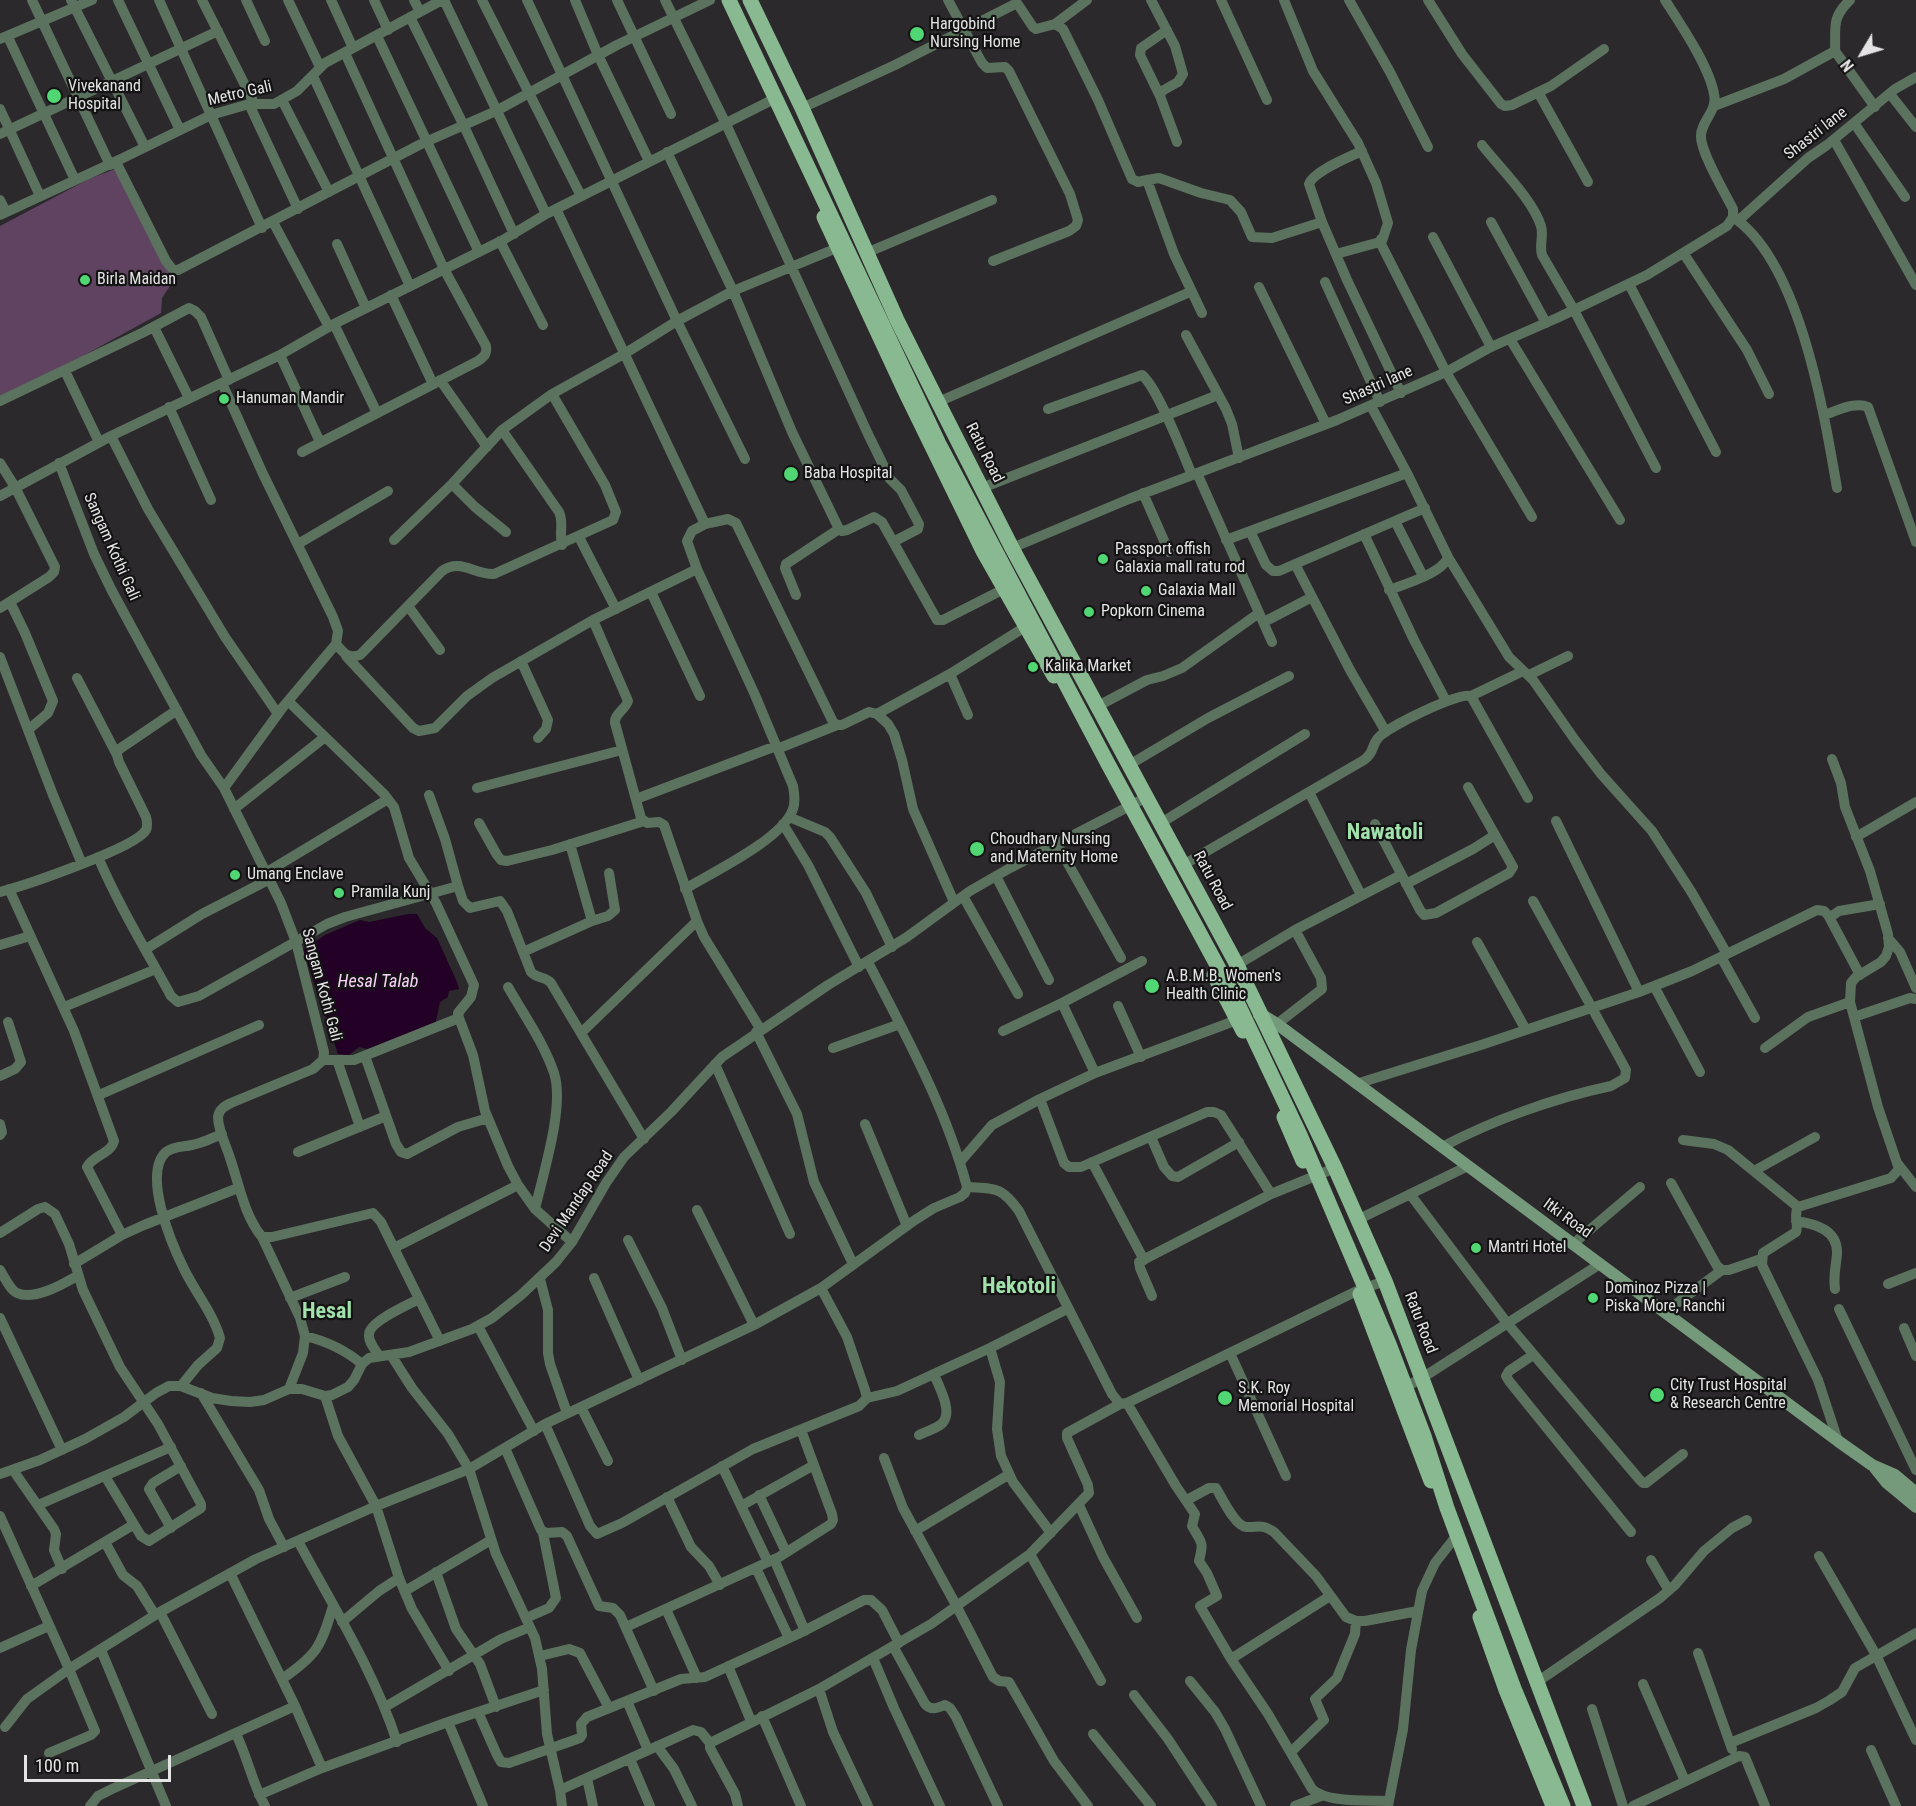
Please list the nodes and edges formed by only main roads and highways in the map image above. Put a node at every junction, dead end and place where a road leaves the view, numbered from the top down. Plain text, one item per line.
1 (723, 0) edge
2 (729, 0) edge
3 (740, 0) edge
4 (750, 0) edge
5 (1553, 1806) edge
6 (1563, 1806) edge
7 (1573, 1806) edge
8 (1584, 1806) edge

1 - 5 main road
2 - 6 main road, bridge
3 - 7 main road
4 - 8 main road, Ratu Road

